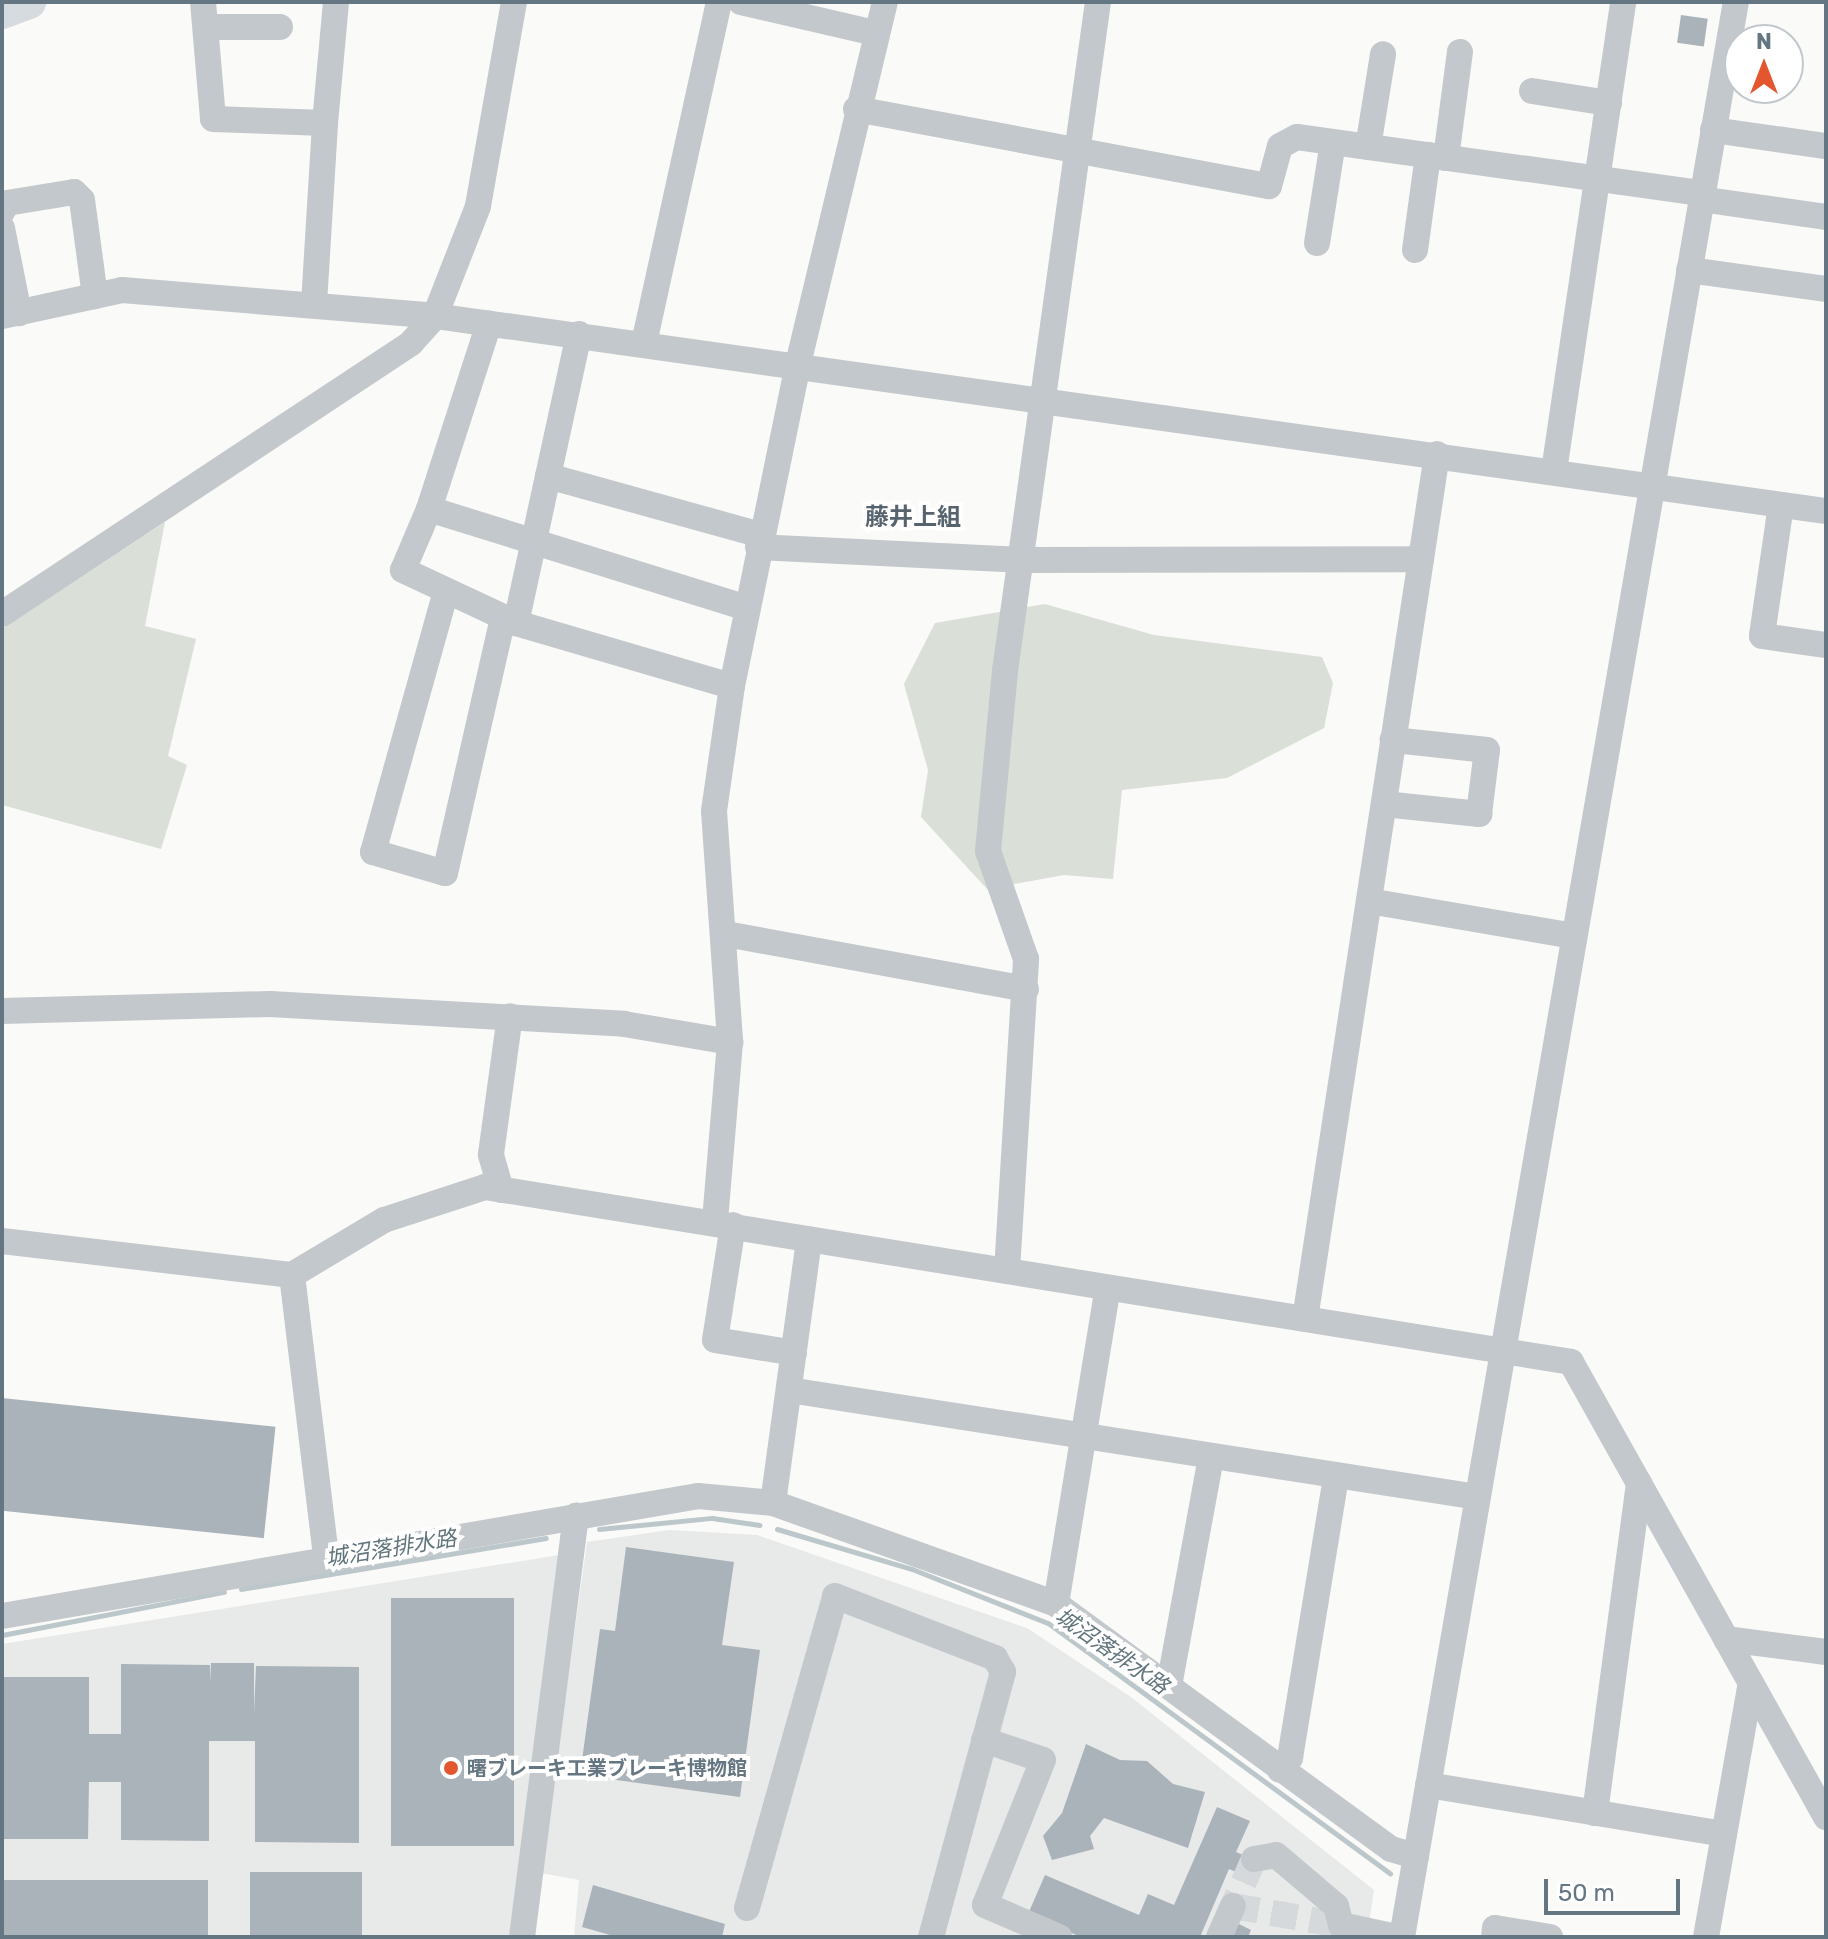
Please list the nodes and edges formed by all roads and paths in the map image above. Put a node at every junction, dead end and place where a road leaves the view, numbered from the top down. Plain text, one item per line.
1 (29, 2) edge
2 (336, 2) edge
3 (514, 2) edge
4 (719, 2) edge
5 (741, 2) edge
6 (885, 2) edge
7 (1098, 2) edge
8 (1623, 2) edge
9 (1736, 2) edge
10 (2, 12) edge
11 (204, 15) edge
12 (280, 27) dead end
13 (875, 33) junction
14 (1460, 52) dead end
15 (1383, 54) dead end
16 (1532, 91) dead end
17 (1609, 103) junction
18 (856, 109) junction
19 (325, 123) junction
20 (1713, 130) junction
21 (1333, 142) junction
22 (1826, 146) edge
23 (1368, 147) junction
24 (1080, 152) junction
25 (1437, 157) junction
26 (1599, 180) junction
27 (1701, 196) junction
28 (2, 212) edge
29 (1826, 217) edge
30 (2, 228) edge
31 (1317, 243) dead end
32 (1415, 250) dead end
33 (1689, 270) junction
34 (1826, 289) edge
35 (95, 296) junction
36 (314, 304) junction
37 (10, 315) edge
38 (435, 316) junction
39 (489, 323) junction
40 (579, 334) junction
41 (644, 343) junction
42 (798, 364) junction
43 (1046, 402) junction
44 (1437, 454) junction
45 (1554, 471) junction
46 (548, 476) junction
47 (1651, 486) junction
48 (1781, 505) junction
49 (429, 509) junction
50 (1826, 511) edge
51 (760, 541) junction
52 (533, 544) junction
53 (1421, 559) junction
54 (1022, 560) junction
55 (446, 591) junction
56 (747, 608) junction
57 (2, 614) edge
58 (510, 620) junction
59 (1826, 645) edge
60 (732, 686) junction
61 (1393, 740) junction
62 (1384, 804) junction
63 (1369, 901) junction
64 (726, 934) junction
65 (1573, 936) junction
66 (1026, 989) junction
67 (2, 1011) edge
68 (510, 1016) junction
69 (730, 1042) junction
70 (501, 1190) junction
71 (724, 1224) junction
72 (809, 1239) junction
73 (2, 1241) edge
74 (1007, 1271) junction
75 (292, 1275) junction
76 (1108, 1288) junction
77 (1305, 1319) junction
78 (1502, 1349) junction
79 (794, 1353) junction
80 (789, 1390) junction
81 (1086, 1435) junction
82 (1211, 1457) junction
83 (1336, 1476) junction
84 (1639, 1483) junction
85 (1478, 1497) junction
86 (773, 1503) junction
87 (576, 1515) junction
88 (326, 1557) junction
89 (1056, 1604) junction
90 (2, 1616) edge
91 (1726, 1639) junction
92 (1826, 1652) edge
93 (1751, 1683) junction
94 (1169, 1686) junction
95 (984, 1740) junction
96 (1280, 1770) junction
97 (1428, 1785) junction
98 (1595, 1813) junction
99 (1826, 1817) edge
100 (1724, 1834) junction
101 (1416, 1856) junction
102 (1254, 1859) dead end
103 (1233, 1906) dead end
104 (747, 1908) dead end
105 (522, 1937) edge
106 (931, 1937) edge
107 (1059, 1937) edge
108 (1219, 1937) edge
109 (1400, 1937) edge
110 (1494, 1937) edge
111 (1550, 1937) edge
112 (1706, 1937) edge

1 - 10 main road
2 - 19 street
3 - 38 street
4 - 41 street
5 - 13 street
6 - 13 street
7 - 24 street
8 - 17 street
9 - 20 street
11 - 12 street
11 - 19 street
13 - 18 street
14 - 25 street
15 - 23 street
16 - 17 street
17 - 26 street
18 - 24 street
18 - 42 street
19 - 36 street
20 - 22 street
20 - 27 street
21 - 23 street
21 - 24 street
21 - 31 street
23 - 25 street
24 - 43 street
25 - 26 street
25 - 32 street
26 - 27 street
26 - 45 street
27 - 29 street
27 - 33 street
28 - 35 street
30 - 37 street
33 - 34 street
33 - 47 street
35 - 36 street
35 - 37 street
36 - 38 street
38 - 39 street
38 - 57 street
39 - 40 street
39 - 49 street
40 - 41 street
40 - 46 street
41 - 42 street
42 - 43 street
42 - 51 street
43 - 44 street
43 - 54 street
44 - 45 street
44 - 53 street
45 - 47 street
46 - 51 street
46 - 52 street
47 - 48 street
47 - 65 street
48 - 50 street
48 - 59 street
49 - 52 street
49 - 55 street
51 - 54 street
51 - 56 street
52 - 56 street
52 - 58 street
53 - 54 street
53 - 61 street
54 - 66 street
55 - 58 street
55 - 58 street
56 - 60 street
58 - 60 street
60 - 64 street
61 - 62 street
61 - 62 street
62 - 63 street
63 - 65 street
63 - 77 street
64 - 66 street
64 - 69 street
65 - 78 street
66 - 74 street
67 - 68 street
68 - 69 street
68 - 70 street
69 - 71 street
70 - 71 street
70 - 75 street
71 - 72 street
71 - 79 street
72 - 74 street
72 - 79 street
73 - 75 street
74 - 76 street
75 - 88 street
76 - 77 street
76 - 81 street
77 - 78 street
78 - 84 street
78 - 85 street
79 - 80 street
80 - 81 street
80 - 86 street
81 - 82 street
81 - 89 street
82 - 83 street
82 - 94 street
83 - 85 street
83 - 96 street
84 - 91 street
84 - 98 street
85 - 97 street
86 - 87 street
86 - 89 street
87 - 88 street
87 - 105 street
88 - 90 street
89 - 94 street
91 - 92 street
91 - 93 street
93 - 99 street
93 - 100 street
94 - 96 street
95 - 104 street
95 - 106 street
95 - 107 street
96 - 101 street
97 - 98 street
97 - 101 street
98 - 100 street
100 - 112 street
101 - 109 street
102 - 109 street
103 - 108 street
110 - 111 street

